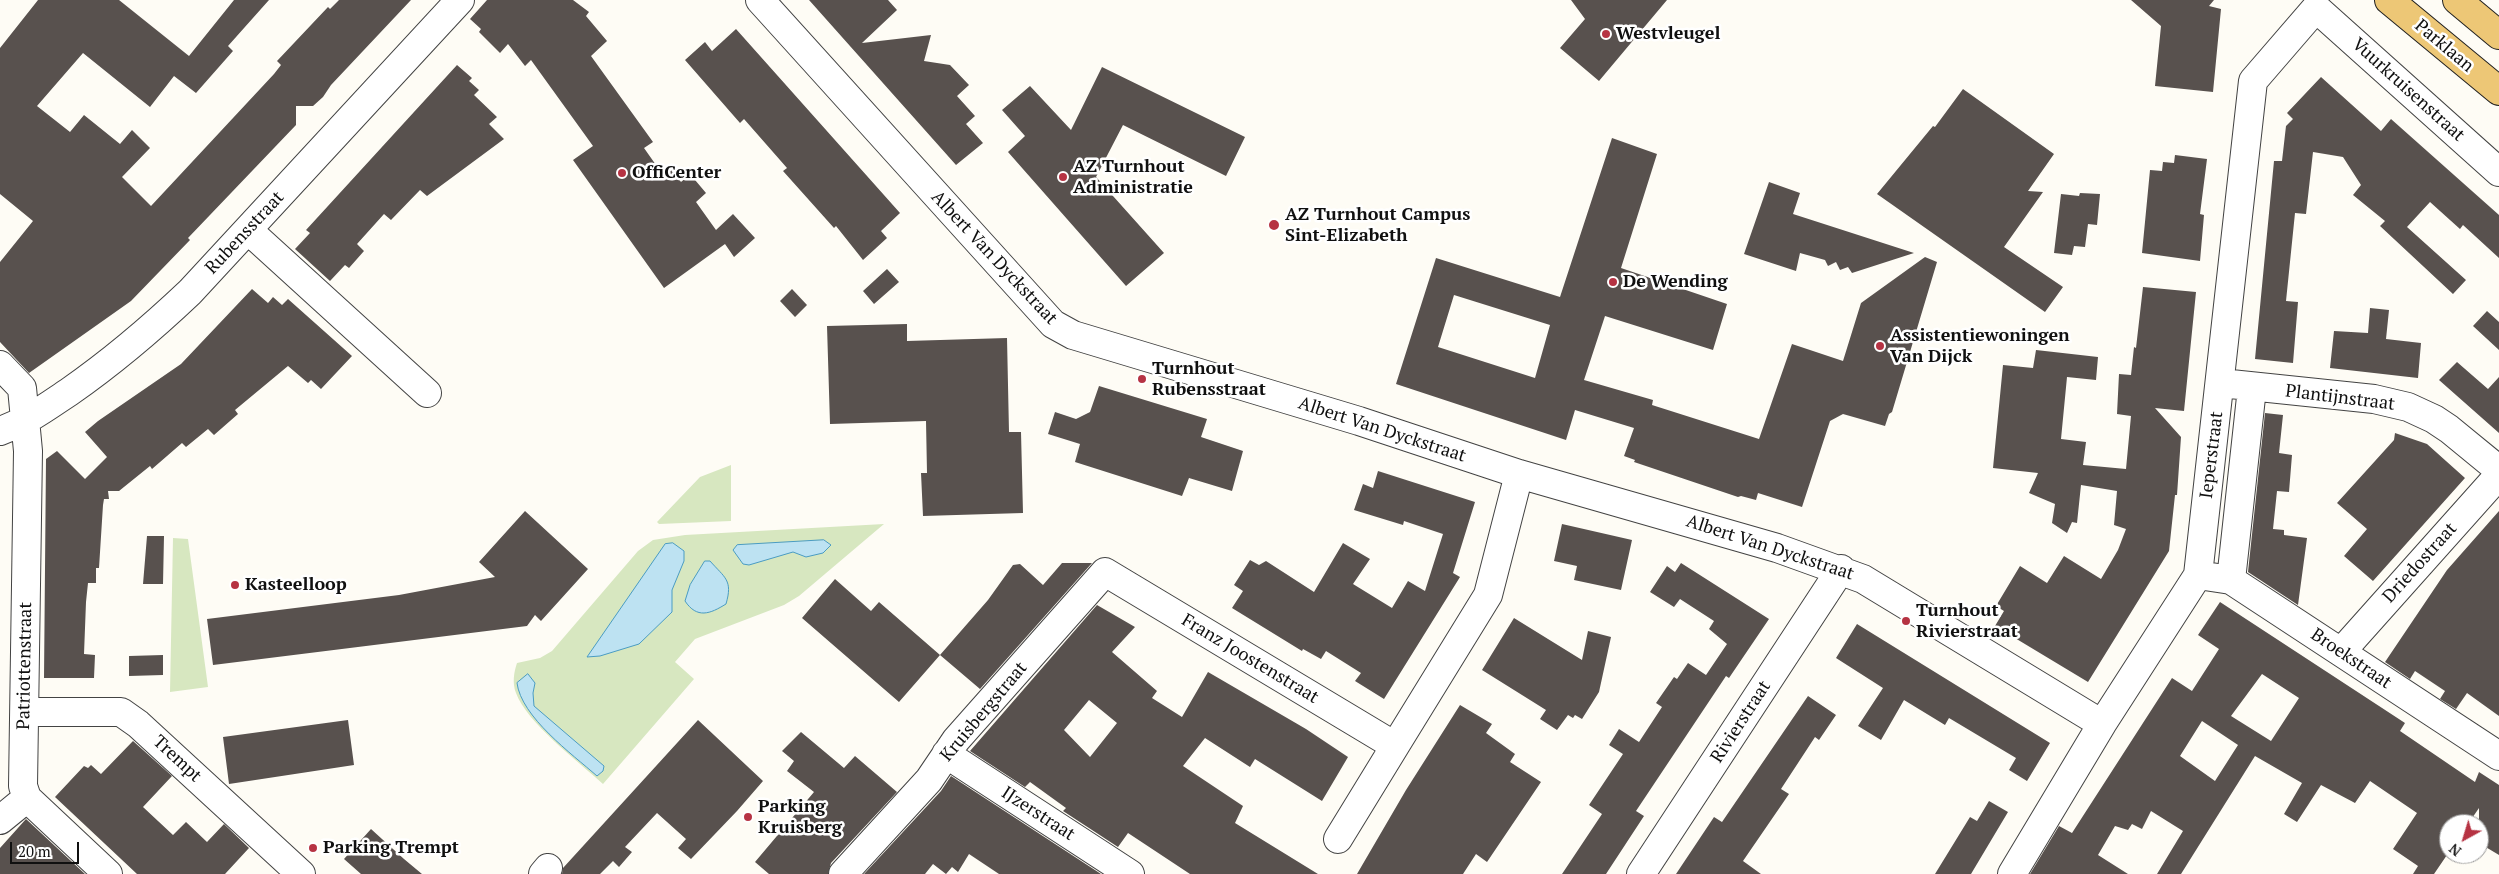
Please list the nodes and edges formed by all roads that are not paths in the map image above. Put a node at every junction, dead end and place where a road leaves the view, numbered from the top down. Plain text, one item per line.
1 (460, 0) edge
2 (760, 0) edge
3 (2389, 0) edge
4 (2457, 0) edge
5 (2316, 8) joint
6 (2499, 35) edge
7 (2499, 92) edge
8 (2499, 172) edge
9 (248, 230) junction
10 (0, 365) edge
11 (2221, 383) junction
12 (2252, 388) junction
13 (427, 393) dead end
14 (25, 422) junction
15 (0, 431) edge
16 (2499, 470) edge
17 (1519, 474) junction
18 (2499, 475) edge
19 (1841, 569) junction
20 (1105, 572) joint
21 (2198, 575) junction
22 (2231, 580) junction
23 (2341, 652) junction
24 (25, 712) junction
25 (2102, 724) junction
26 (1395, 746) junction
27 (946, 754) junction
28 (2499, 756) edge
29 (27, 798) junction
30 (0, 820) edge
31 (1338, 839) dead end
32 (108, 874) edge
33 (301, 874) edge
34 (843, 874) edge
35 (1130, 874) edge
36 (1641, 874) edge
37 (2012, 874) edge

1 - 9 street, Rubensstraat
2 - 17 street, Albert Van Dyckstraat
3 - 7 main road, Parklaan
4 - 6 main road
5 - 8 street, Vuurkruisenstraat
5 - 11 street, Ieperstraat
9 - 13 street
9 - 14 street, Rubensstraat
10 - 14 street, Patriottenstraat
11 - 12 street, Plantijnstraat
11 - 21 street, Ieperstraat
12 - 16 street, Plantijnstraat
12 - 22 street, Ieperstraat
14 - 15 street, Rubensstraat
14 - 24 street, Patriottenstraat
17 - 19 street, Albert Van Dyckstraat
17 - 26 street
18 - 23 street, Driedostraat
19 - 25 street, Albert Van Dyckstraat
19 - 36 street, Rivierstraat
20 - 26 street, Franz Joostenstraat
20 - 27 street, Kruisbergstraat
21 - 22 street, Broekstraat
21 - 25 street, Ieperstraat
22 - 23 street, Broekstraat
23 - 28 street, Broekstraat
24 - 29 street, Patriottenstraat
24 - 33 street, Trempt
25 - 37 street, Ieperstraat
26 - 31 street
27 - 34 street, Kruisbergstraat
27 - 35 street, IJzerstraat
29 - 30 street
29 - 32 street

